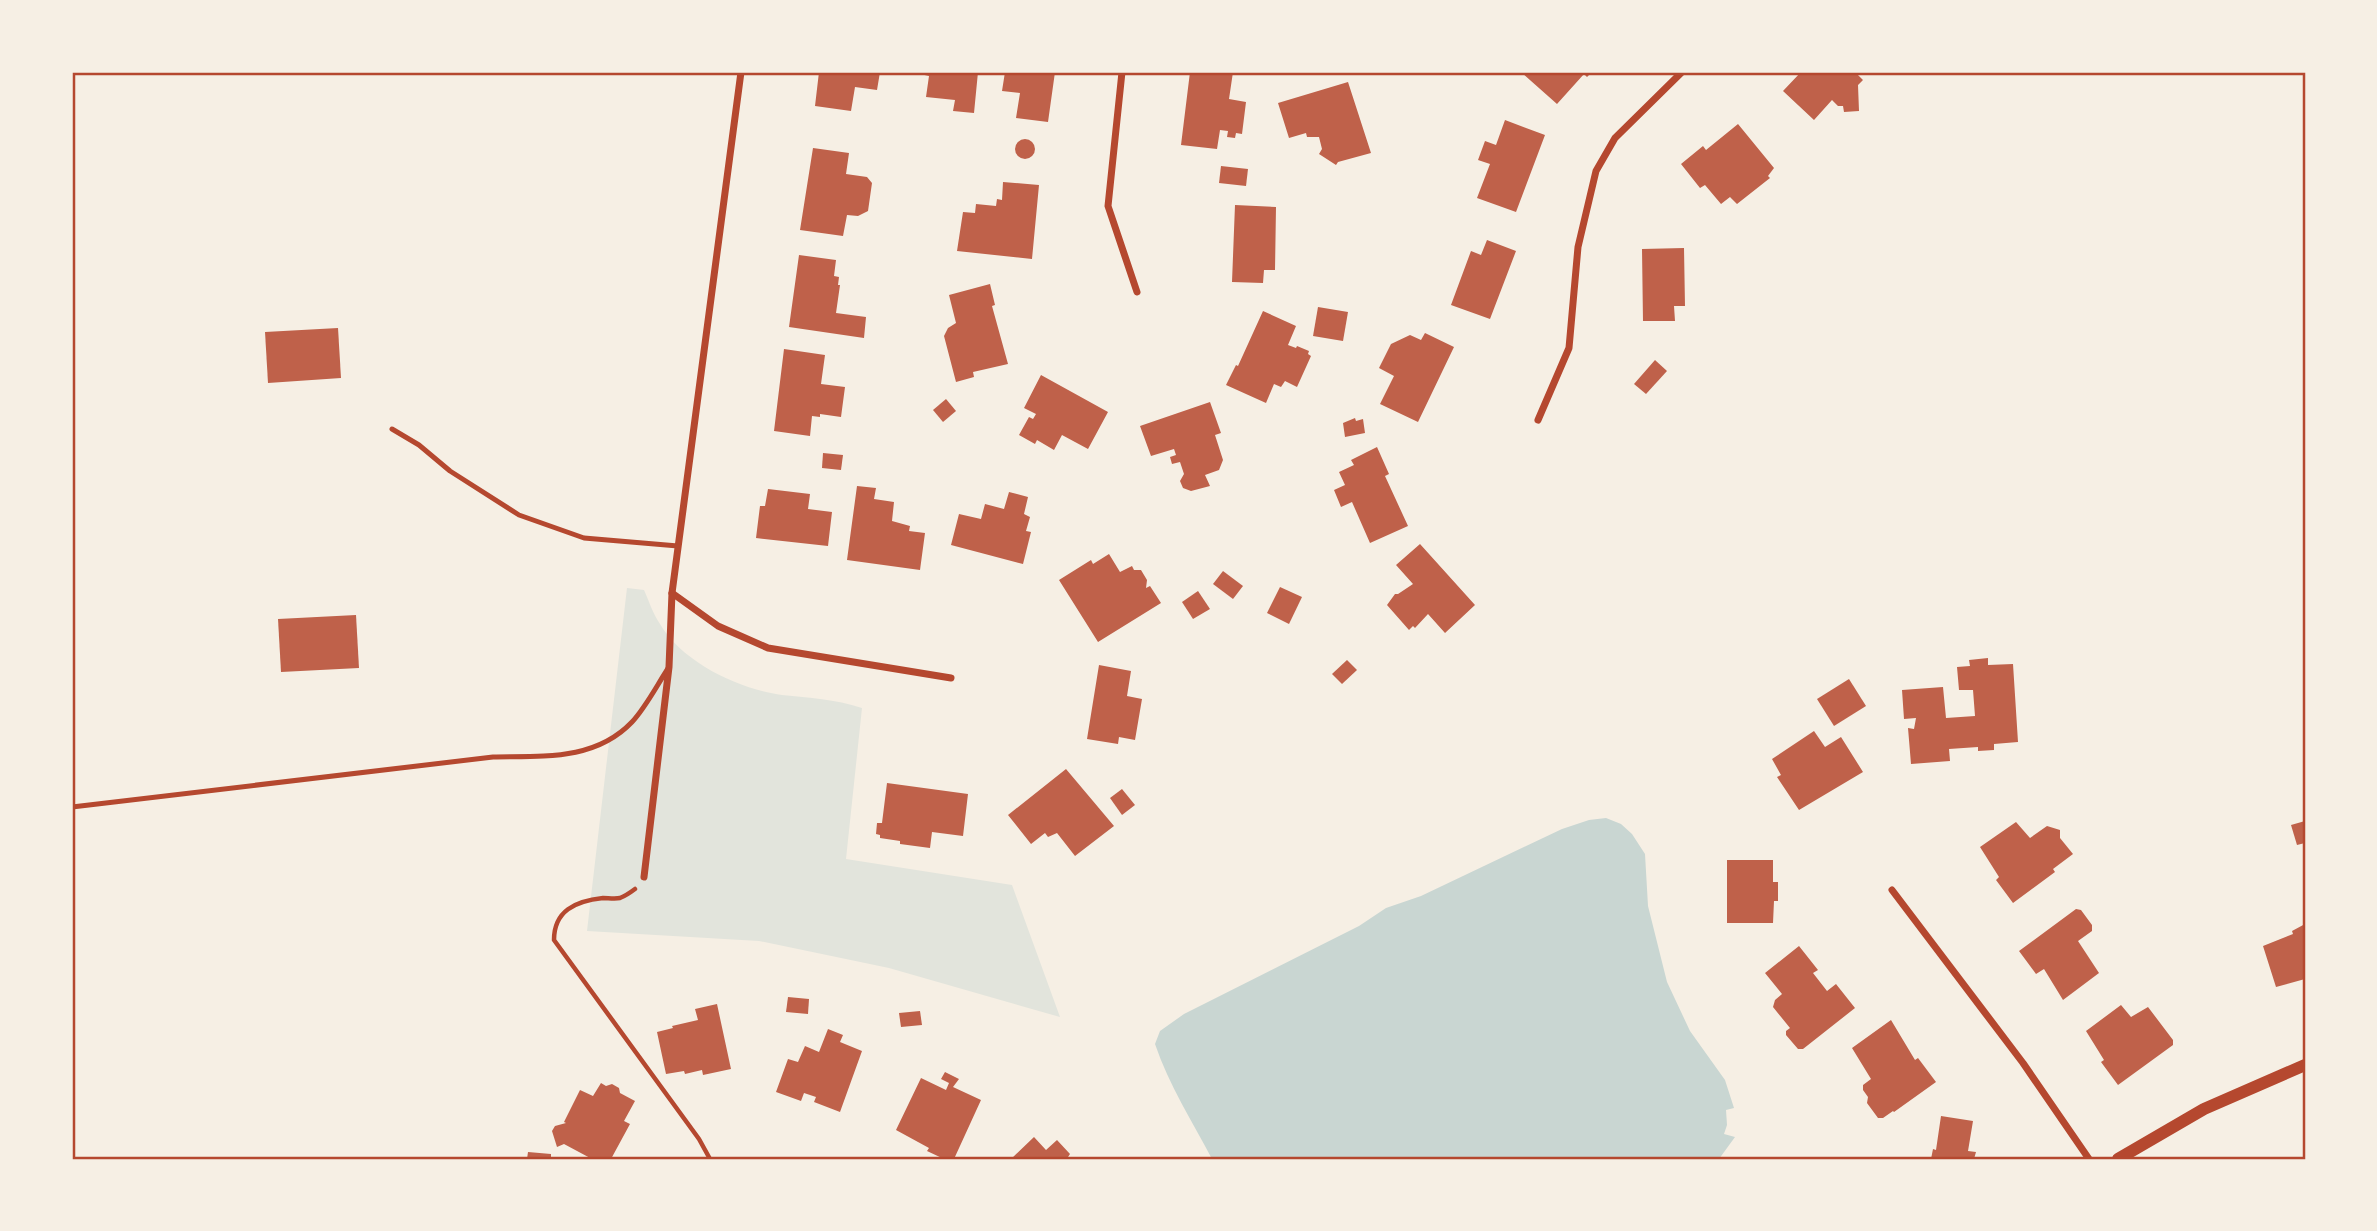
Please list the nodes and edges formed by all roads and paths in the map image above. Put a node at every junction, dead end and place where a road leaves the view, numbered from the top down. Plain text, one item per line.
1 (740, 72) edge
2 (1122, 72) edge
3 (1682, 72) edge
4 (1137, 292) dead end
5 (1538, 420) dead end
6 (392, 429) dead end
7 (678, 546) junction
8 (672, 593) junction
9 (668, 667) junction
10 (951, 678) dead end
11 (72, 807) edge
12 (644, 877) joint
13 (1892, 890) dead end
14 (2305, 1065) edge
15 (710, 1159) edge
16 (2089, 1159) edge
17 (2118, 1159) edge

1 - 7 street
2 - 4 street
3 - 5 street
6 - 7 lane
7 - 8 street
8 - 9 street
8 - 10 street
9 - 11 lane
9 - 12 street
12 - 15 path
13 - 16 street
14 - 17 street

